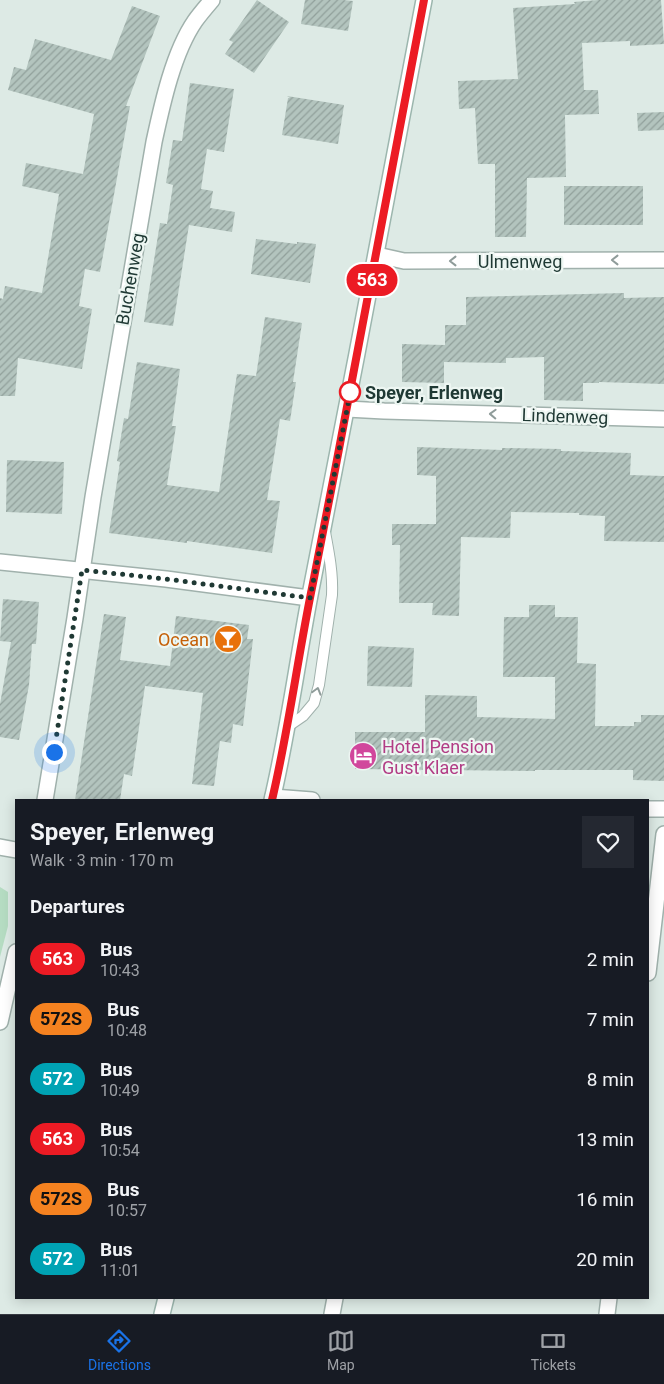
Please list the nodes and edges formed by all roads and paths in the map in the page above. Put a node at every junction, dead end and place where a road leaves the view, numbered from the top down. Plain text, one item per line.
1 (212, 0) edge
2 (424, 0) edge
3 (377, 255) junction
4 (664, 260) edge
5 (347, 409) junction
6 (664, 418) edge
7 (324, 527) junction
8 (0, 562) edge
9 (82, 570) junction
10 (310, 598) junction
11 (287, 727) junction
12 (273, 798) edge
13 (45, 799) edge
14 (292, 799) edge
15 (649, 808) edge
16 (664, 809) edge
17 (664, 834) edge
18 (0, 848) edge
19 (15, 850) edge
20 (15, 956) edge
21 (649, 964) edge
22 (0, 1022) edge
23 (166, 1299) edge
24 (336, 1299) edge
25 (609, 1299) edge
26 (162, 1314) edge
27 (332, 1314) edge
28 (607, 1314) edge

1 - 9 street, Buchenweg
2 - 3 street
4 -> 3 street, Ulmenweg
3 - 5 street
6 -> 5 street, Lindenweg
5 - 7 street
7 - 10 street
11 -> 7 lane
8 - 9 street
9 - 10 street
9 - 13 street, Buchenweg
10 - 11 street
11 - 12 street
12 - 14 street
15 - 16 street
17 - 21 street
18 - 19 street
20 - 22 street
23 - 26 street
24 - 27 street
25 - 28 street

